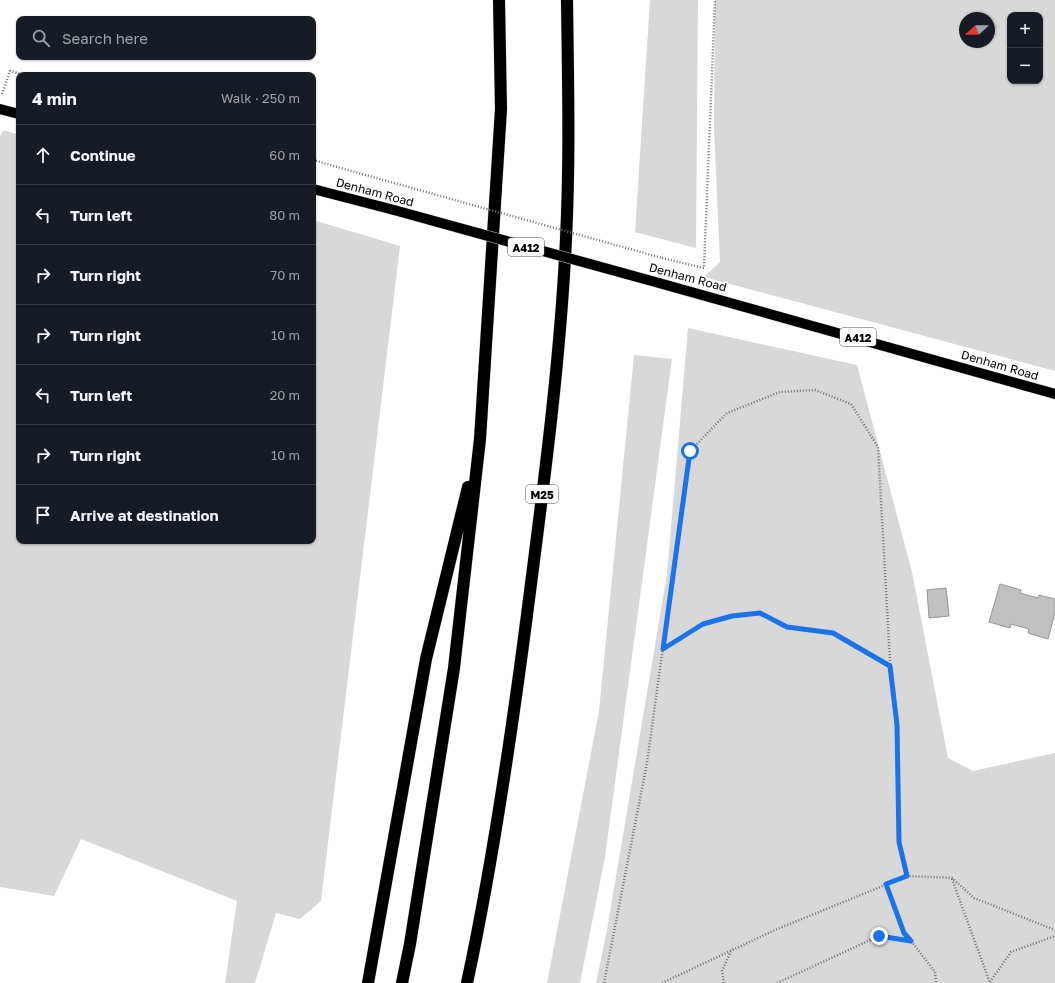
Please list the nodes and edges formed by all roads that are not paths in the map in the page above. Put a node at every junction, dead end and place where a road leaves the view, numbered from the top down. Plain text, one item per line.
1 (499, 0) edge
2 (567, 0) edge
3 (0, 109) edge
4 (16, 113) edge
5 (316, 190) edge
6 (1055, 394) edge
7 (480, 439) junction
8 (410, 944) junction
9 (368, 983) edge
10 (398, 983) edge
11 (402, 983) edge
12 (467, 983) edge

1 - 7 highway
2 - 12 highway, M25
3 - 4 main road
5 - 6 main road, Denham Road / A412, bridge
7 - 8 highway
7 - 9 highway
8 - 10 highway
8 - 11 highway

